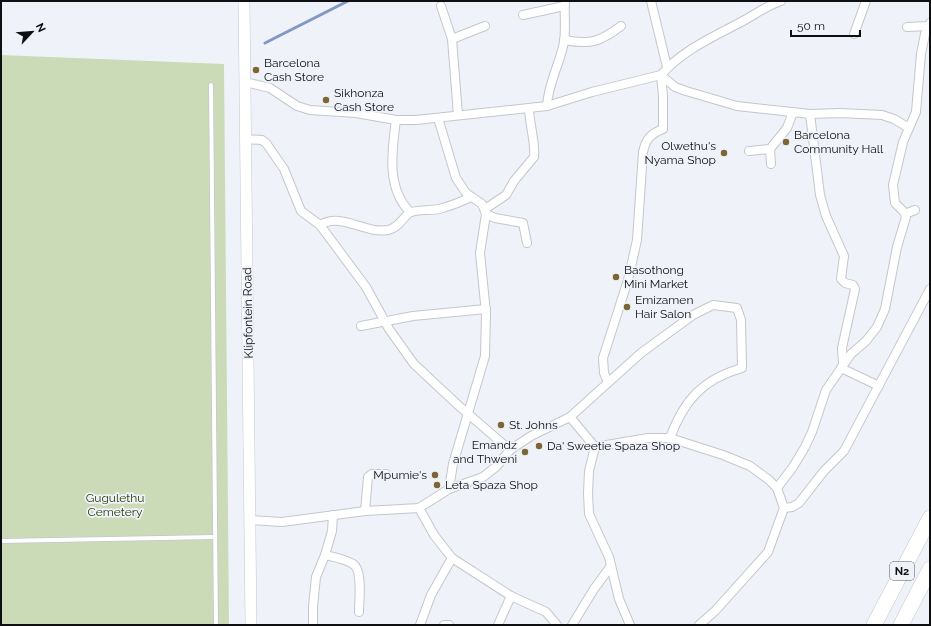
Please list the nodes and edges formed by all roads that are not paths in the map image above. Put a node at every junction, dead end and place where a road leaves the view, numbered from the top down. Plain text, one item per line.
1 (244, 1) edge
2 (651, 1) edge
3 (781, 1) edge
4 (866, 1) edge
5 (770, 3) edge
6 (565, 4) edge
7 (441, 6) dead end
8 (523, 15) dead end
9 (929, 24) edge
10 (485, 26) dead end
11 (621, 26) dead end
12 (908, 27) dead end
13 (854, 34) dead end
14 (452, 39) junction
15 (564, 40) junction
16 (667, 68) junction
17 (660, 75) junction
18 (244, 82) junction
19 (211, 85) dead end
20 (547, 106) junction
21 (528, 108) junction
22 (793, 112) junction
23 (810, 114) junction
24 (458, 115) junction
25 (438, 118) junction
26 (396, 120) junction
27 (908, 128) junction
28 (245, 139) junction
29 (770, 149) junction
30 (749, 151) dead end
31 (771, 164) dead end
32 (471, 196) junction
33 (915, 210) dead end
34 (486, 211) junction
35 (410, 212) junction
36 (905, 214) junction
37 (320, 225) junction
38 (527, 243) dead end
39 (930, 289) edge
40 (486, 309) junction
41 (384, 322) junction
42 (361, 326) dead end
43 (842, 366) junction
44 (608, 382) junction
45 (879, 386) junction
46 (468, 414) junction
47 (570, 417) junction
48 (670, 438) junction
49 (595, 447) junction
50 (510, 450) junction
51 (386, 474) dead end
52 (777, 488) junction
53 (449, 489) junction
54 (418, 508) junction
55 (784, 508) junction
56 (365, 511) junction
57 (333, 515) junction
58 (930, 518) edge
59 (250, 520) junction
60 (215, 537) junction
61 (1, 541) edge
62 (325, 554) junction
63 (452, 558) junction
64 (611, 566) junction
65 (930, 569) edge
66 (511, 596) junction
67 (359, 612) dead end
68 (216, 625) edge
69 (251, 625) edge
70 (313, 625) edge
71 (420, 625) edge
72 (444, 625) edge
73 (449, 625) edge
74 (498, 625) edge
75 (557, 625) edge
76 (572, 625) edge
77 (630, 625) edge
78 (699, 625) edge
79 (874, 625) edge
80 (900, 625) edge

1 - 18 main road, Klipfontein Road
2 - 16 street
3 - 5 street
4 - 13 street
5 - 16 street
6 - 8 street
6 - 15 street
7 - 14 street
9 - 12 street
9 - 27 street
10 - 14 street
11 - 15 street
14 - 24 street
15 - 20 street
16 - 17 street
17 - 20 street
17 - 22 street
17 - 44 street
18 - 26 street
18 - 28 main road, Klipfontein Road
19 - 60 lane
20 - 21 street
21 - 24 street
21 - 34 street
22 - 23 street
22 - 29 street
23 - 27 street
23 - 43 street
24 - 25 street
25 - 26 street
25 - 32 street
26 - 35 street
27 - 36 street
28 - 37 street
28 - 59 main road, Klipfontein Road
29 - 30 street
29 - 31 street
32 - 34 street
32 - 35 street
33 - 36 street
34 - 38 street
34 - 40 street
35 - 37 street
36 - 43 street
37 - 41 street
39 - 45 street
40 - 41 street
40 - 46 street
41 - 42 street
41 - 46 street
43 - 45 street
43 - 52 street
44 - 47 street
44 - 48 street
45 - 55 street
46 - 50 street
46 - 53 street
47 - 49 street
47 - 50 street
48 - 49 street
48 - 52 street
49 - 64 street
50 - 53 street
51 - 56 street
52 - 55 street
53 - 54 street
54 - 56 street
54 - 63 street
55 - 78 street
56 - 57 street
57 - 59 street
57 - 62 street
58 - 79 highway, N2
59 - 69 main road, Klipfontein Road
60 - 61 lane
60 - 68 lane
62 - 67 street
62 - 70 street
63 - 66 street
63 - 71 street
64 - 76 street
64 - 77 street
65 - 80 highway, N2
66 - 74 street
66 - 75 street
72 - 73 street

